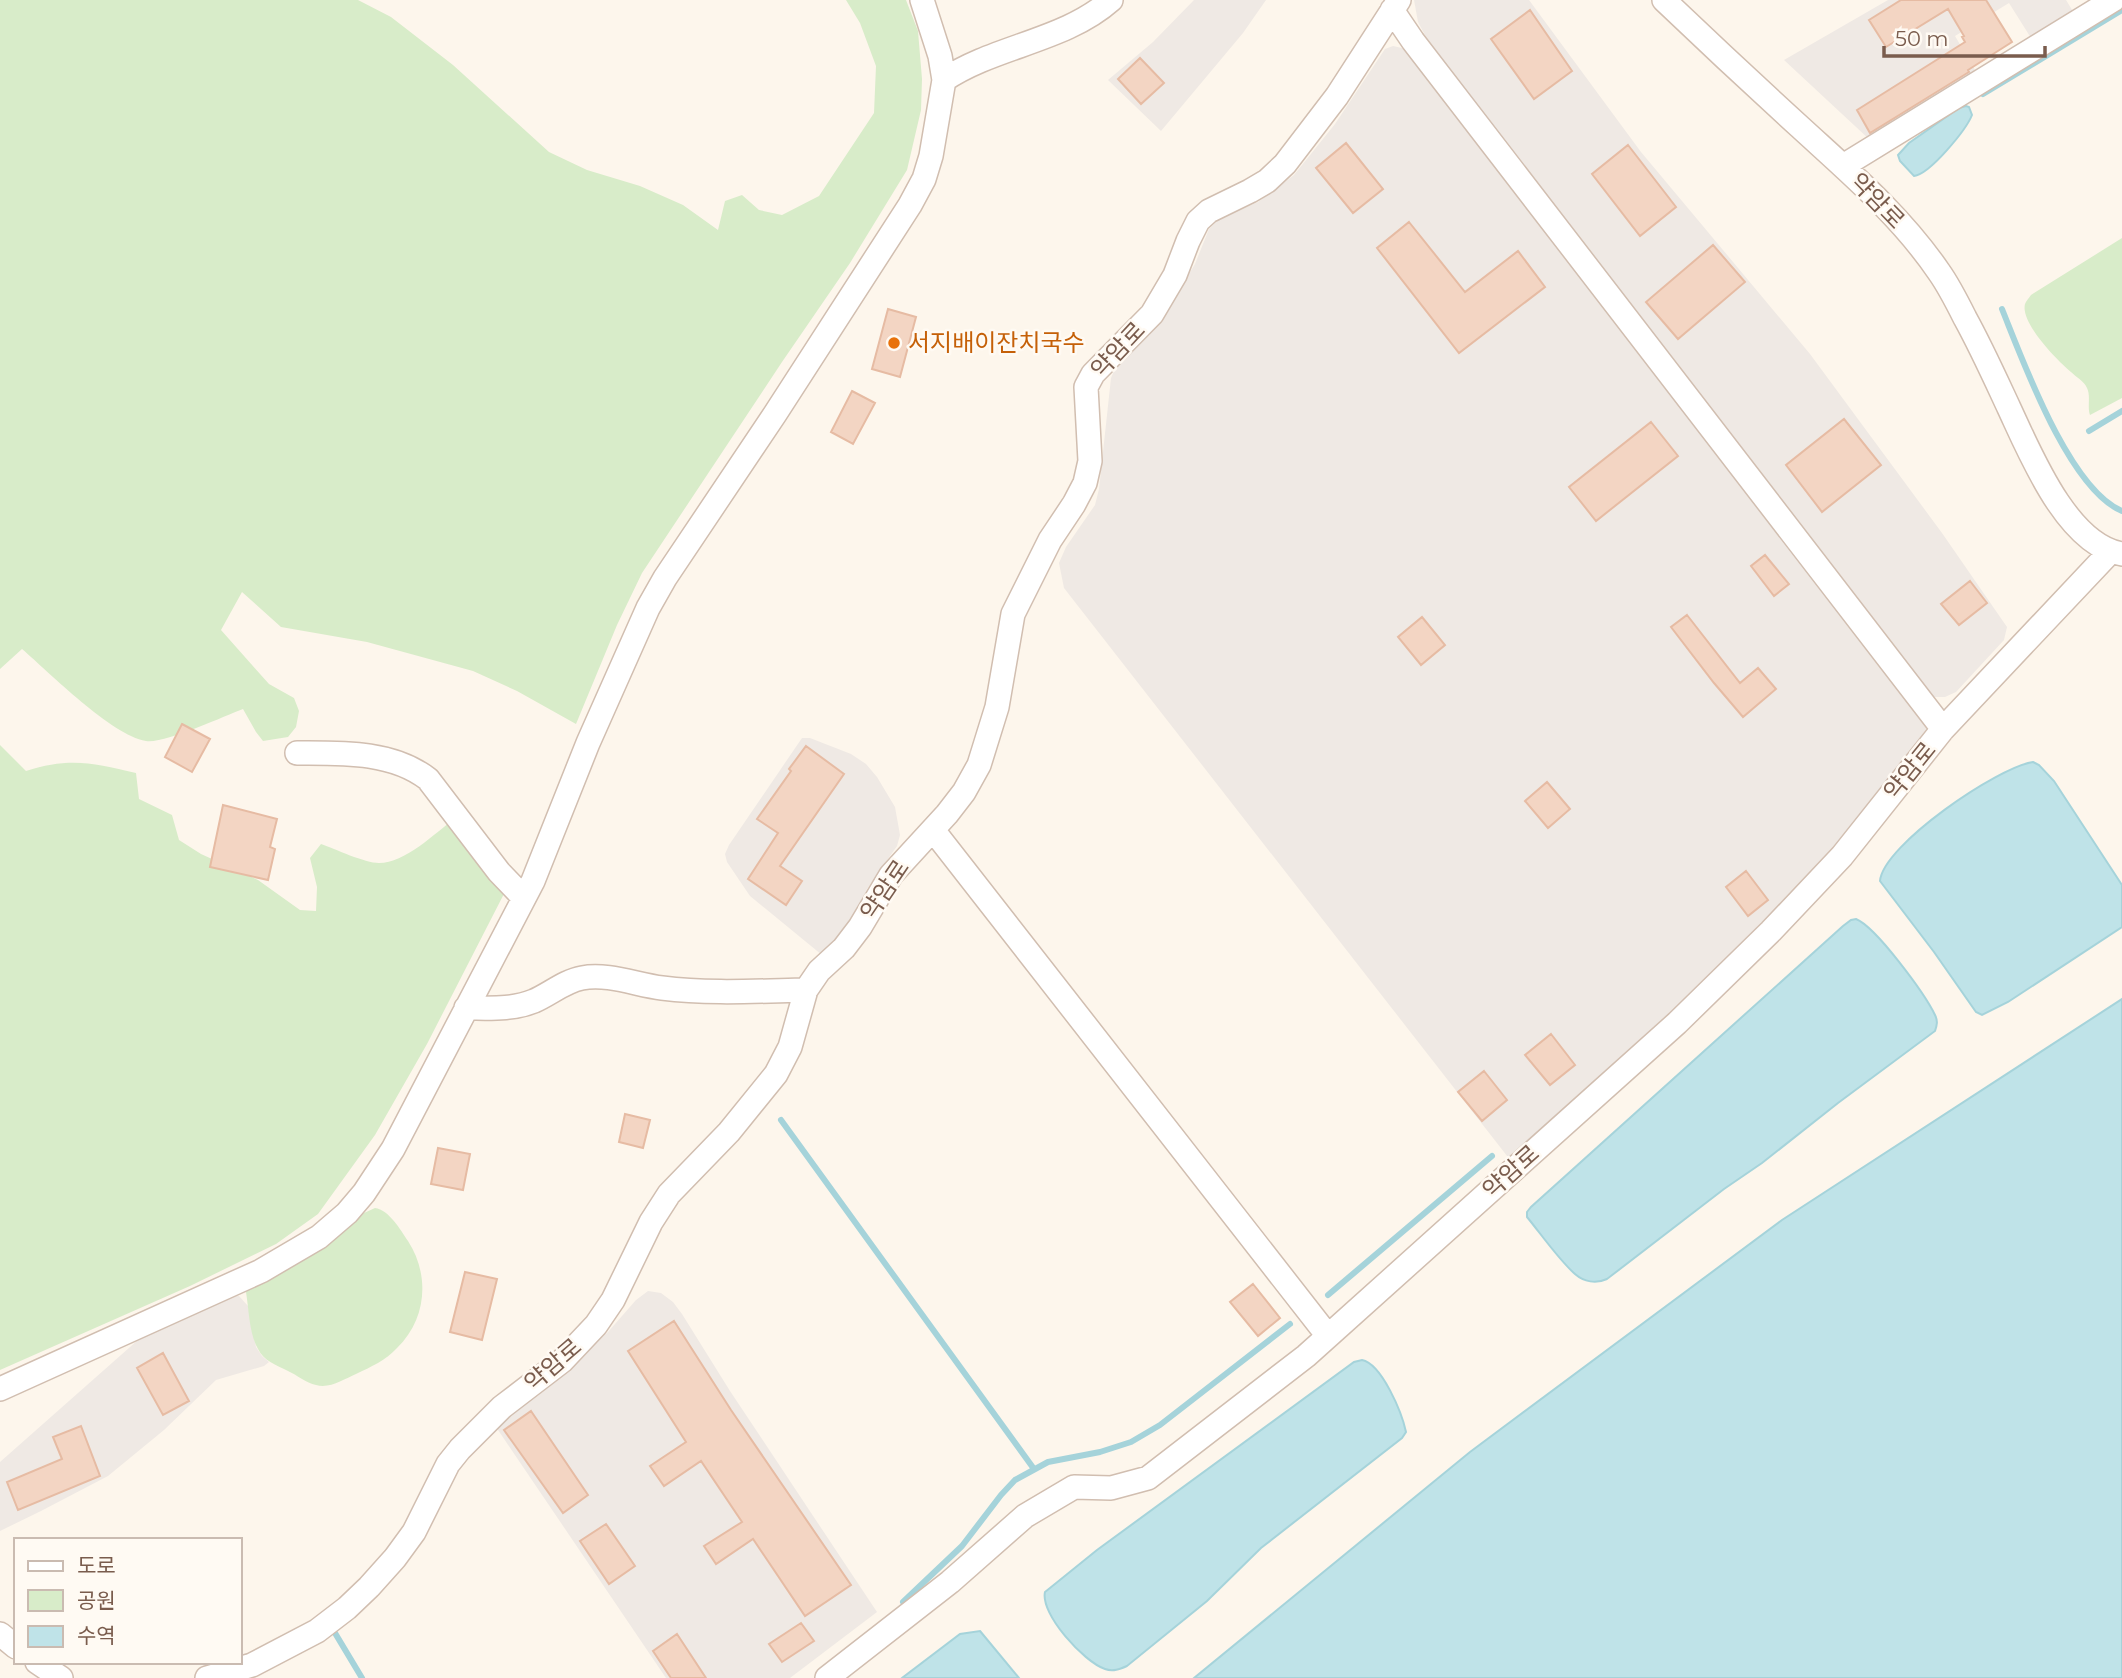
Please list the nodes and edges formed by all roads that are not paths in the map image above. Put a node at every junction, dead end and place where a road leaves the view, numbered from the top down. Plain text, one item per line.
1 (922, 0) edge
2 (1111, 0) edge
3 (1664, 0) edge
4 (2113, 0) edge
5 (1396, 5) edge
6 (944, 80) junction
7 (1843, 166) junction
8 (2116, 553) edge
9 (1943, 729) junction
10 (297, 753) dead end
11 (933, 830) junction
12 (524, 898) junction
13 (806, 989) junction
14 (466, 1008) junction
15 (1328, 1336) junction
16 (0, 1389) edge
17 (0, 1634) edge
18 (14, 1645) edge
19 (40, 1664) edge
20 (61, 1678) edge
21 (207, 1678) edge
22 (827, 1678) edge

1 - 6 street
2 - 6 street
3 - 7 street, 약암로
4 - 7 street, 약암로
5 - 9 street
5 - 11 street, 약암로
6 - 12 street
7 - 8 street, 약암로
8 - 9 street, 약암로
9 - 15 street, 약암로
10 - 12 street
11 - 13 street, 약암로
11 - 15 street
12 - 14 street
13 - 14 street
13 - 21 street, 약암로
14 - 16 street
15 - 22 street, 약암로
17 - 18 street
19 - 20 street

